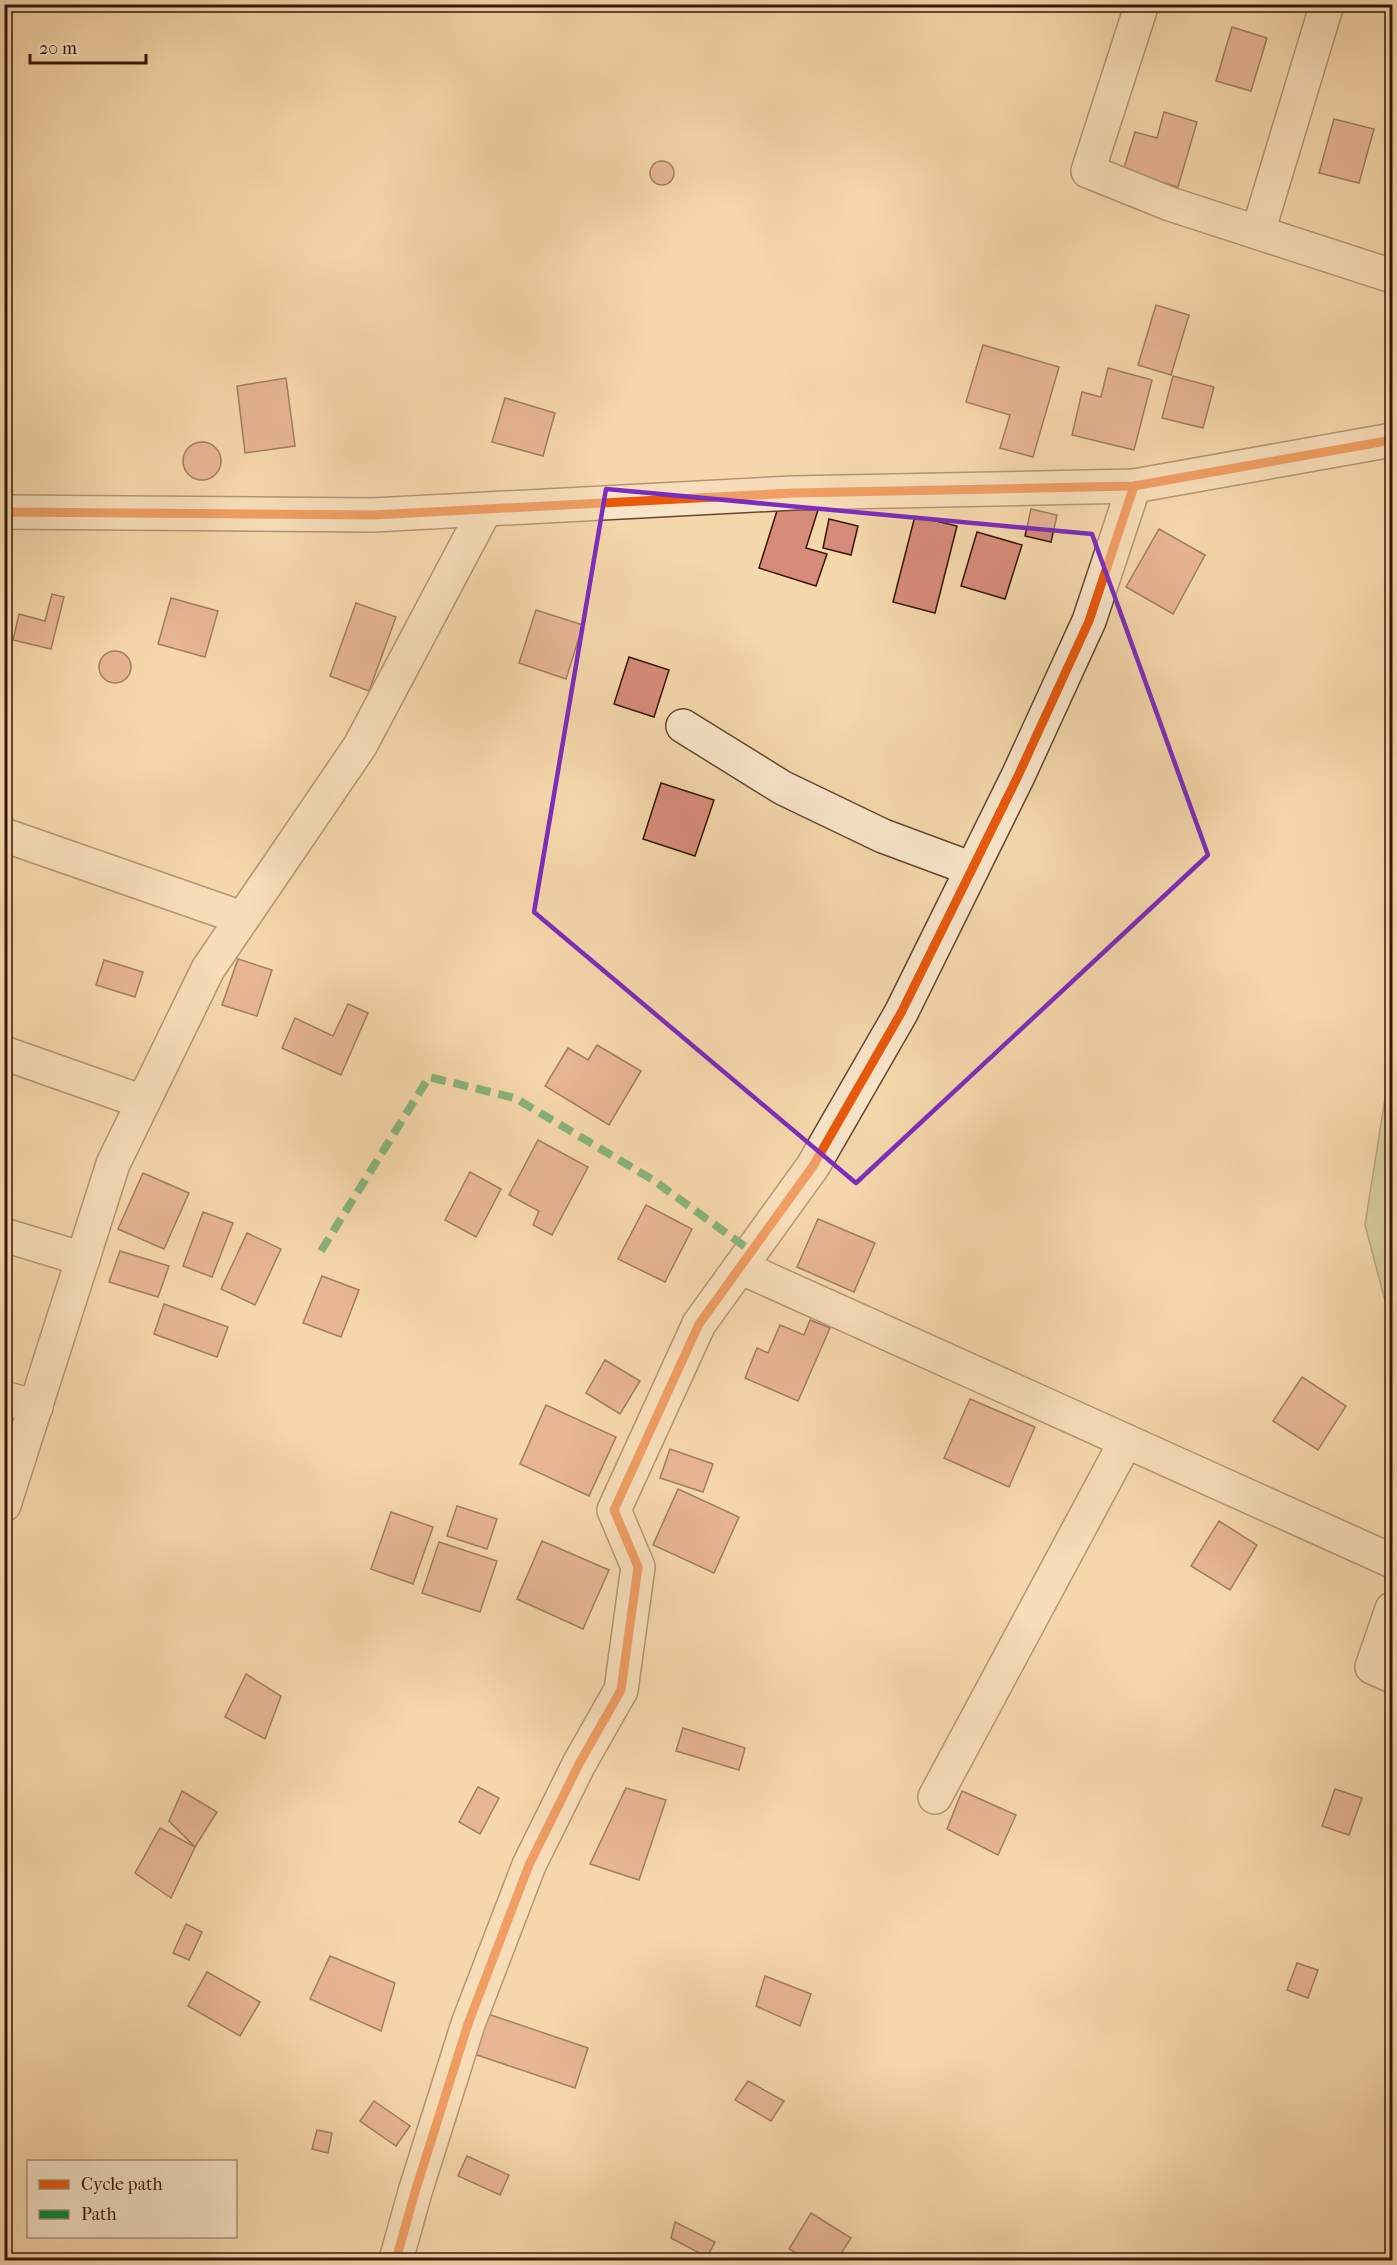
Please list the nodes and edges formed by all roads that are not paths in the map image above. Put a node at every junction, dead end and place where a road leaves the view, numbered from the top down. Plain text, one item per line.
1 (1142, 4) edge
2 (1327, 4) edge
3 (1258, 232) junction
4 (1392, 276) edge
5 (1392, 440) edge
6 (1134, 486) junction
7 (485, 510) junction
8 (4, 512) edge
9 (683, 726) dead end
10 (4, 835) edge
11 (972, 869) junction
12 (242, 918) junction
13 (4, 1053) edge
14 (143, 1102) junction
15 (4, 1235) edge
16 (83, 1258) junction
17 (740, 1267) junction
18 (4, 1398) edge
19 (36, 1407) junction
20 (1126, 1441) junction
21 (4, 1505) edge
22 (1392, 1562) edge
23 (1392, 1609) edge
24 (1392, 1676) edge
25 (935, 1797) dead end
26 (396, 2260) edge

1 - 3 street
2 - 3 street
3 - 4 street
5 - 6 street
6 - 7 street
6 - 11 street
7 - 8 street
7 - 12 street
9 - 11 street
10 - 12 street
11 - 17 street
12 - 14 street
13 - 14 street
14 - 16 street
15 - 16 street
16 - 19 street
17 - 20 street
17 - 26 street
18 - 19 street
19 - 21 street
20 - 22 street
20 - 25 street
23 - 24 street

